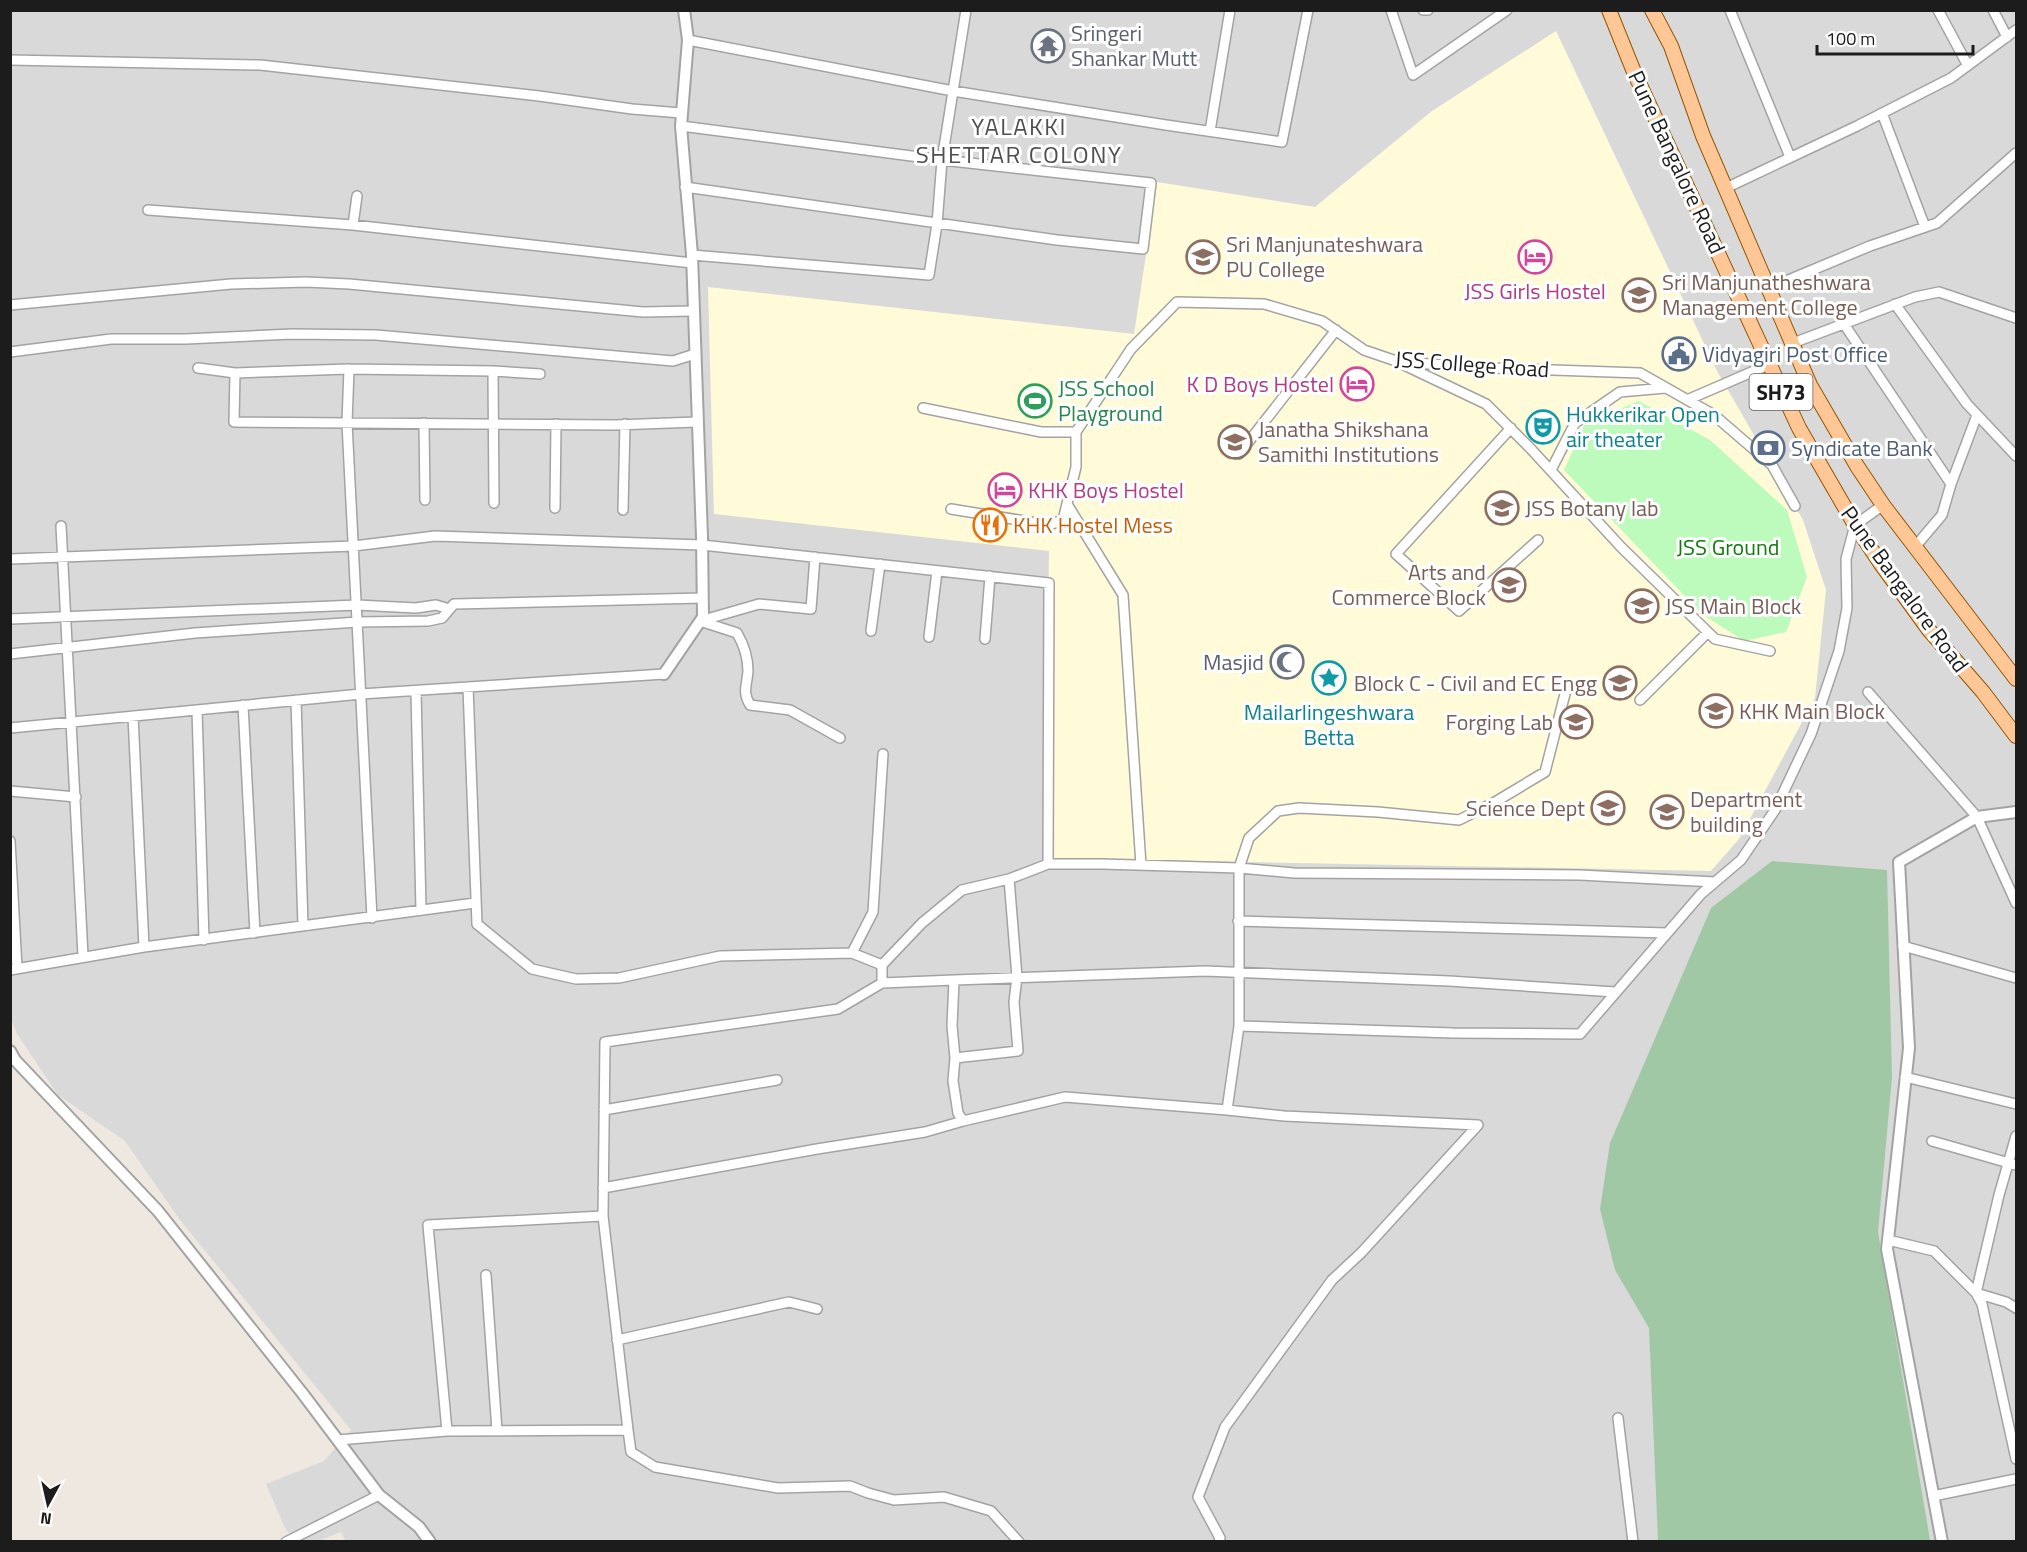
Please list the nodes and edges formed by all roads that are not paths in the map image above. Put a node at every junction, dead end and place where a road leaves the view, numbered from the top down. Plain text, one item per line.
1 (684, 10) edge
2 (966, 10) edge
3 (1230, 10) edge
4 (1308, 10) edge
5 (1391, 10) edge
6 (1423, 10) edge
7 (1428, 10) edge
8 (1507, 10) edge
9 (1609, 10) edge
10 (1652, 10) edge
11 (1730, 10) edge
12 (1938, 10) edge
13 (1993, 10) edge
14 (2016, 30) edge
15 (2007, 37) junction
16 (688, 39) junction
17 (10, 60) edge
18 (1967, 64) junction
19 (952, 91) junction
20 (681, 113) junction
21 (1882, 113) junction
22 (681, 126) junction
23 (1210, 131) junction
24 (2016, 153) edge
25 (1790, 158) junction
26 (942, 160) junction
27 (685, 188) junction
28 (1726, 188) junction
29 (357, 196) dead end
30 (148, 210) dead end
31 (937, 224) junction
32 (352, 225) junction
33 (1926, 227) junction
34 (692, 259) junction
35 (1769, 288) junction
36 (1895, 304) junction
37 (10, 305) edge
38 (693, 311) junction
39 (2016, 318) edge
40 (1844, 324) junction
41 (1336, 330) junction
42 (1793, 343) junction
43 (10, 352) edge
44 (695, 354) junction
45 (1399, 362) junction
46 (1768, 364) junction
47 (198, 368) dead end
48 (349, 369) junction
49 (493, 371) junction
50 (236, 373) junction
51 (540, 374) dead end
52 (1666, 388) junction
53 (1687, 400) junction
54 (923, 408) dead end
55 (1977, 415) junction
56 (696, 422) junction
57 (347, 423) junction
58 (424, 423) junction
59 (493, 424) junction
60 (556, 424) junction
61 (625, 424) junction
62 (1511, 428) junction
63 (1076, 432) junction
64 (1239, 454) dead end
65 (2016, 456) edge
66 (1551, 470) junction
67 (1951, 484) junction
68 (425, 500) dead end
69 (494, 503) dead end
70 (1067, 504) junction
71 (1883, 505) junction
72 (1795, 506) dead end
73 (555, 508) dead end
74 (951, 509) dead end
75 (623, 510) dead end
76 (1855, 525) junction
77 (61, 526) dead end
78 (1538, 540) dead end
79 (702, 545) junction
80 (354, 546) junction
81 (1914, 548) junction
82 (62, 557) junction
83 (815, 558) junction
84 (10, 559) edge
85 (880, 564) junction
86 (937, 571) junction
87 (990, 576) junction
88 (702, 598) junction
89 (357, 605) junction
90 (449, 609) junction
91 (67, 617) junction
92 (10, 620) edge
93 (700, 621) junction
94 (358, 622) junction
95 (871, 631) dead end
96 (1708, 632) junction
97 (929, 637) dead end
98 (985, 639) dead end
99 (69, 648) junction
100 (1770, 651) dead end
101 (10, 654) edge
102 (664, 674) joint
103 (2016, 679) edge
104 (468, 687) junction
105 (1566, 690) dead end
106 (416, 691) junction
107 (1868, 692) dead end
108 (361, 694) junction
109 (296, 700) junction
110 (1640, 700) dead end
111 (243, 705) junction
112 (196, 710) junction
113 (133, 716) junction
114 (72, 721) junction
115 (10, 728) edge
116 (2016, 736) edge
117 (840, 738) dead end
118 (883, 753) dead end
119 (10, 791) edge
120 (76, 797) junction
121 (2016, 812) edge
122 (1977, 817) junction
123 (10, 842) edge
124 (11, 860) edge
125 (1048, 864) junction
126 (1140, 865) junction
127 (1239, 868) junction
128 (1009, 879) junction
129 (1715, 882) junction
130 (476, 903) junction
131 (2016, 903) edge
132 (421, 910) junction
133 (372, 918) junction
134 (1238, 921) junction
135 (303, 926) junction
136 (255, 933) junction
137 (1667, 933) junction
138 (204, 940) junction
139 (144, 946) junction
140 (1903, 946) junction
141 (852, 952) junction
142 (83, 956) junction
143 (882, 965) junction
144 (14, 969) edge
145 (1238, 972) junction
146 (1017, 976) junction
147 (2016, 978) edge
148 (954, 980) junction
149 (882, 983) junction
150 (1615, 992) junction
151 (1239, 1026) junction
152 (10, 1050) edge
153 (956, 1058) junction
154 (1905, 1077) junction
155 (777, 1080) dead end
156 (2016, 1104) edge
157 (604, 1110) junction
158 (1227, 1110) junction
159 (963, 1120) junction
160 (2016, 1136) edge
161 (1932, 1141) dead end
162 (2012, 1163) edge
163 (603, 1188) junction
164 (603, 1216) junction
165 (1888, 1240) junction
166 (486, 1275) dead end
167 (1976, 1293) junction
168 (2016, 1308) edge
169 (817, 1309) dead end
170 (617, 1340) junction
171 (1618, 1418) dead end
172 (628, 1430) junction
173 (447, 1431) junction
174 (498, 1431) junction
175 (338, 1440) junction
176 (2016, 1459) edge
177 (2016, 1479) edge
178 (380, 1495) junction
179 (1933, 1496) junction
180 (286, 1542) edge
181 (430, 1542) edge
182 (1019, 1542) edge
183 (1219, 1542) edge
184 (1633, 1542) edge
185 (1942, 1542) edge

1 - 16 street
2 - 19 street
3 - 23 street
4 - 23 street
5 - 8 street
6 - 7 street
9 - 46 main road, Pune Bangalore Road / SH73
10 - 28 main road, Pune Bangalore Road / SH73
11 - 25 street
12 - 18 street
13 - 15 street
14 - 15 street
15 - 18 street
16 - 19 street
16 - 20 street
17 - 20 street
18 - 21 street
19 - 23 street
19 - 26 street
20 - 22 street
21 - 25 street
21 - 33 street
22 - 26 street
22 - 27 street
24 - 33 street
25 - 28 street
26 - 31 street
26 - 31 street
27 - 31 street
27 - 34 street
28 - 35 main road, Pune Bangalore Road / SH73
29 - 32 street
30 - 32 street
31 - 34 street
32 - 34 street
33 - 35 street
34 - 38 street
35 - 42 main road, Pune Bangalore Road / SH73
36 - 39 street
36 - 40 street
36 - 55 street
37 - 38 street
38 - 44 street
40 - 42 street
40 - 67 street
41 - 45 street, JSS College Road
41 - 63 street, JSS College Road
41 - 64 street
42 - 71 main road, Pune Bangalore Road / SH73
43 - 44 street
44 - 56 street
45 - 52 street, JSS College Road
45 - 62 street
46 - 53 street
46 - 76 main road, Pune Bangalore Road / SH73
47 - 50 street
48 - 49 street
48 - 50 street
48 - 57 street
49 - 51 street
49 - 59 street
50 - 57 street
52 - 53 street, JSS College Road
52 - 66 street
53 - 72 street, JSS College Road
54 - 63 street
55 - 65 street
55 - 67 street
56 - 61 street
56 - 79 street
57 - 58 street
57 - 80 street
58 - 59 street
58 - 68 street
59 - 60 street
59 - 69 street
60 - 61 street
60 - 73 street
61 - 75 street
62 - 66 street
62 - 78 street
63 - 70 street
66 - 96 street
67 - 81 street
70 - 74 street
70 - 126 street
71 - 76 street
71 - 81 main road, Pune Bangalore Road / SH73
76 - 116 main road, Pune Bangalore Road / SH73
76 - 129 street
77 - 82 street
79 - 80 street
79 - 83 street
79 - 88 street
80 - 82 street
80 - 89 street
81 - 103 main road, Pune Bangalore Road / SH73
82 - 84 street
82 - 91 street
83 - 85 street
83 - 93 street
85 - 86 street
85 - 95 street
86 - 87 street
86 - 97 street
87 - 98 street
87 - 125 street
88 - 90 street
88 - 93 street
89 - 90 street
89 - 91 street
89 - 94 street
90 - 94 street
91 - 92 street
91 - 99 street
93 - 102 street
93 - 117 street
94 - 99 street
94 - 108 street
96 - 100 street
96 - 110 street
99 - 101 street
99 - 114 street
102 - 104 street
104 - 106 street
104 - 130 street
105 - 127 street
106 - 108 street
106 - 132 street
107 - 122 street
108 - 109 street
108 - 133 street
109 - 111 street
109 - 135 street
111 - 112 street
111 - 136 street
112 - 113 street
112 - 138 street
113 - 114 street
113 - 139 street
114 - 115 street
114 - 120 street
118 - 141 street
119 - 120 street
120 - 142 street
121 - 122 street
122 - 131 street
122 - 140 street
123 - 124 street
124 - 144 street
125 - 126 street
125 - 128 street
126 - 127 street
127 - 129 street
127 - 134 street
128 - 143 street
128 - 146 street
129 - 137 street
130 - 132 street
130 - 141 street
132 - 133 street
133 - 135 street
134 - 137 street
134 - 145 street
135 - 136 street
136 - 138 street
137 - 150 street
138 - 139 street
139 - 142 street
140 - 147 street
140 - 154 street
141 - 143 street
142 - 144 street
143 - 149 street
145 - 146 street
145 - 150 street
145 - 151 street
146 - 148 street
146 - 153 street
148 - 149 street
148 - 153 street
149 - 157 street
150 - 151 street
151 - 158 street
152 - 175 street
153 - 159 street
154 - 156 street
154 - 165 street
155 - 157 street
157 - 163 street
158 - 159 street
158 - 183 street
159 - 163 street
160 - 162 street
161 - 162 street
162 - 167 street
163 - 164 street
164 - 170 street
164 - 173 street
165 - 167 street
165 - 179 street
166 - 174 street
167 - 168 street
167 - 176 street
169 - 170 street
170 - 172 street
171 - 184 street
172 - 174 street
172 - 182 street
173 - 174 street
173 - 175 street
175 - 178 street
177 - 179 street
178 - 180 street
178 - 181 street
179 - 185 street

